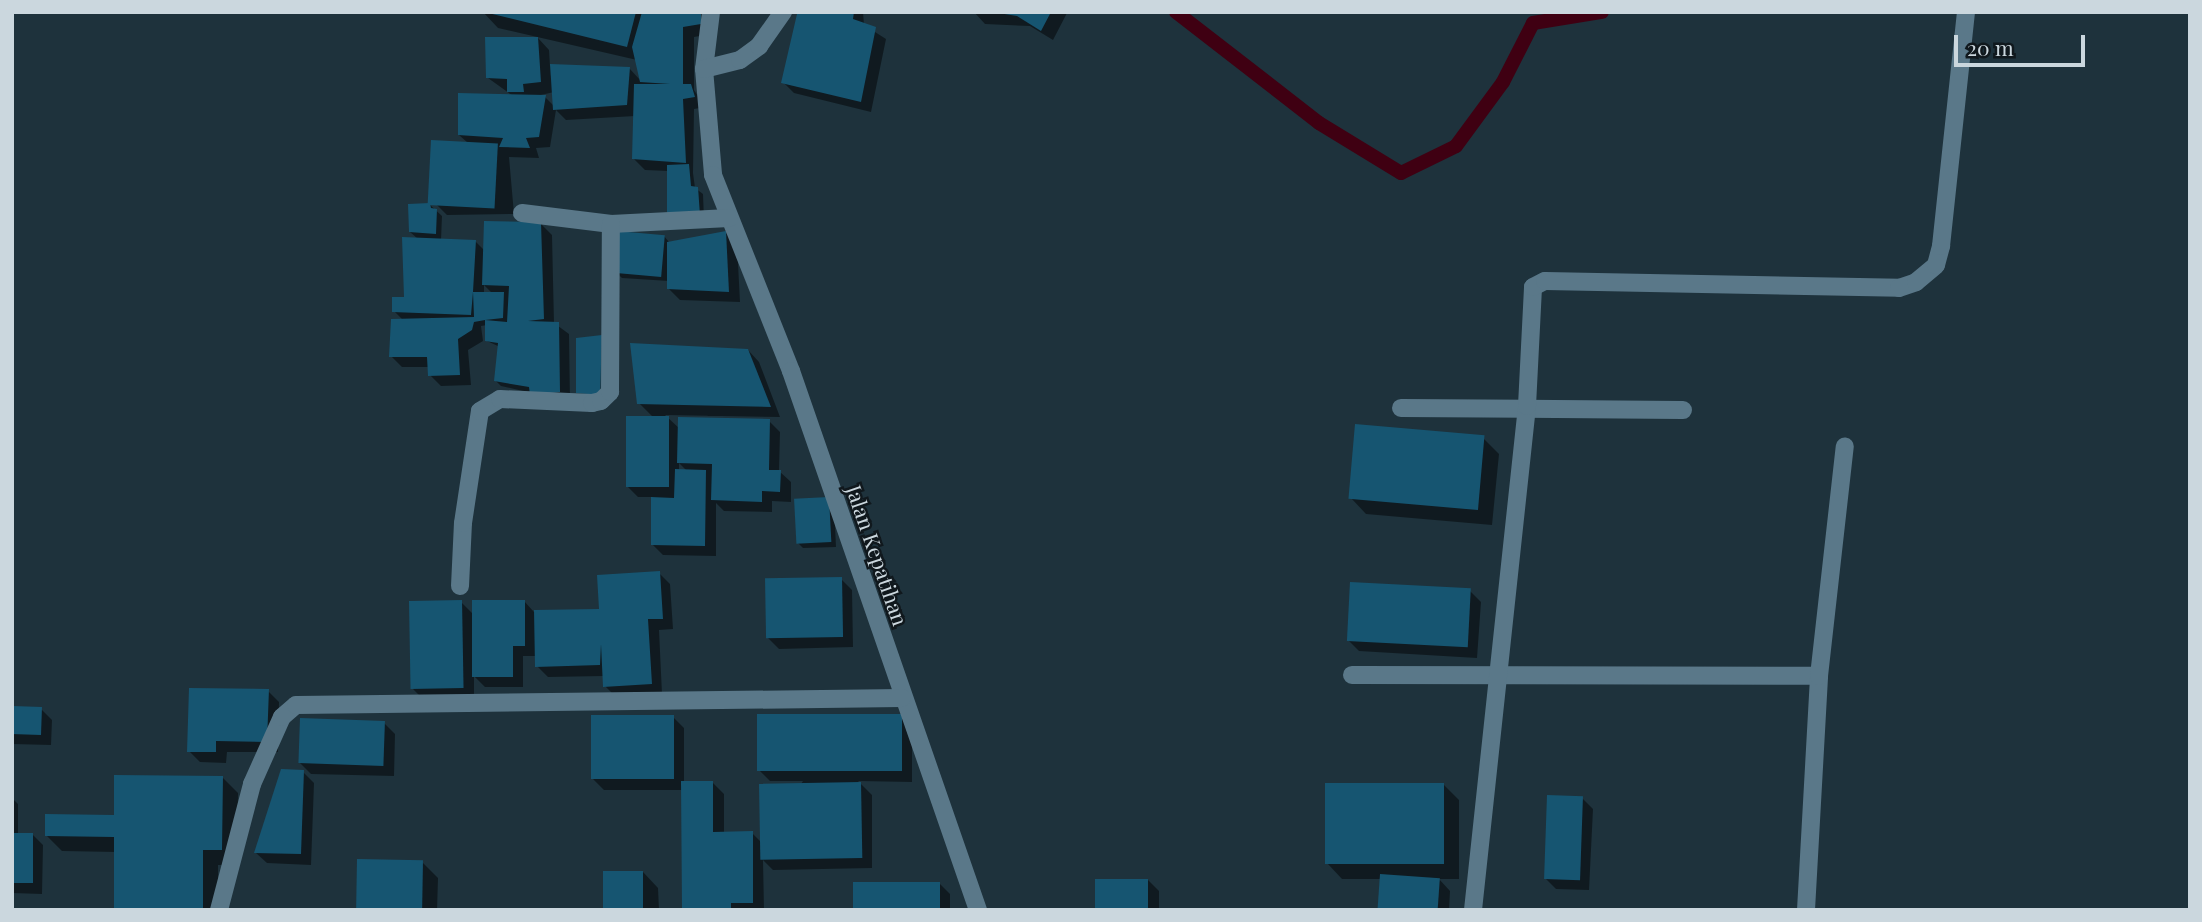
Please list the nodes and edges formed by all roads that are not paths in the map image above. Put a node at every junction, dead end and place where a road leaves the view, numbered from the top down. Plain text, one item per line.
1 (711, 12) edge
2 (783, 12) edge
3 (1966, 12) edge
4 (708, 69) junction
5 (522, 214) dead end
6 (729, 218) junction
7 (611, 224) junction
8 (1527, 406) junction
9 (1401, 408) dead end
10 (1684, 410) dead end
11 (1845, 446) dead end
12 (460, 586) dead end
13 (1498, 672) junction
14 (1352, 675) dead end
15 (1819, 676) junction
16 (902, 698) junction
17 (219, 910) edge
18 (978, 910) edge
19 (1474, 910) edge
20 (1806, 910) edge

1 - 4 street, Jalan Kepatihan
2 - 4 street
3 - 8 street
4 - 6 street, Jalan Kepatihan
5 - 7 street
6 - 7 street
6 - 16 street, Jalan Kepatihan
7 - 12 street
8 - 9 street
8 - 10 street
8 - 13 street
11 - 15 street
13 - 14 street
13 - 15 street
13 - 19 street
15 - 20 street
16 - 17 street
16 - 18 street, Jalan Kepatihan

